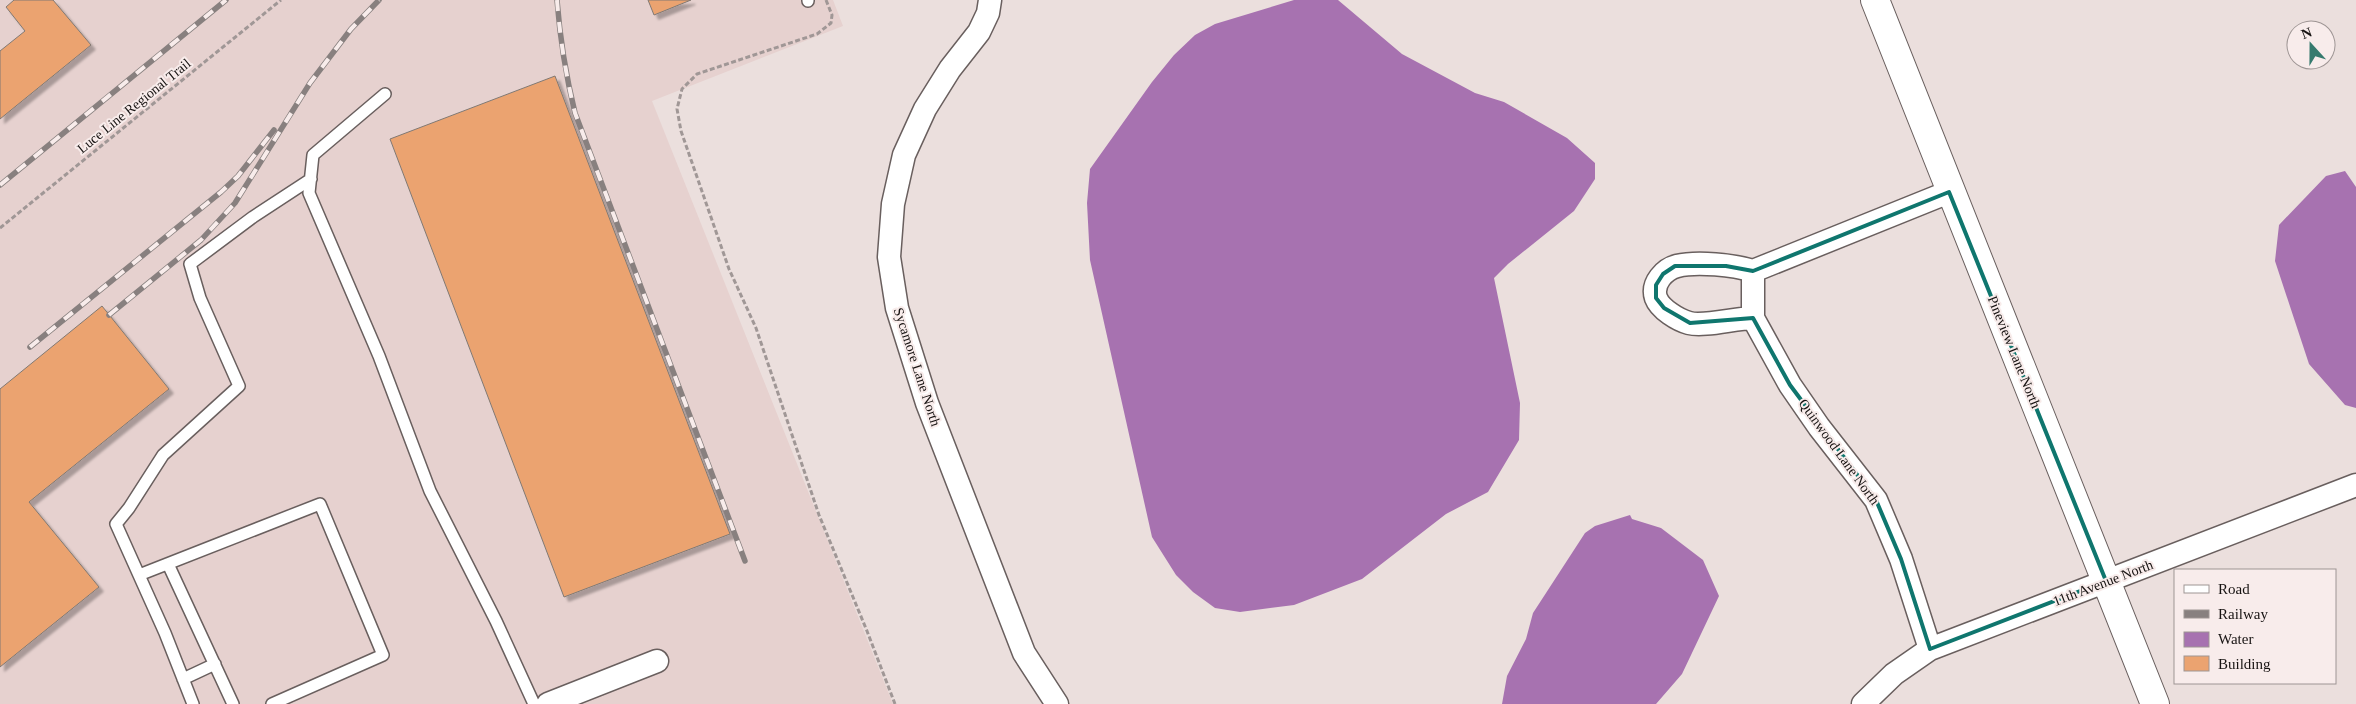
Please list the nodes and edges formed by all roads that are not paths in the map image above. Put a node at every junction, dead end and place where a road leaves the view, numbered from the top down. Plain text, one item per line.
1 (990, 0) edge
2 (1875, 0) edge
3 (385, 94) dead end
4 (311, 179) junction
5 (1950, 192) junction
6 (1753, 271) junction
7 (1753, 318) junction
8 (2356, 485) edge
9 (168, 564) junction
10 (139, 575) junction
11 (2106, 581) junction
12 (1930, 649) junction
13 (657, 662) dead end
14 (215, 664) junction
15 (183, 679) junction
16 (582, 697) edge
17 (193, 704) edge
18 (234, 704) edge
19 (272, 704) edge
20 (534, 704) edge
21 (548, 704) edge
22 (1057, 704) edge
23 (1863, 704) edge
24 (2155, 704) edge

1 - 22 street, Sycamore Lane North
2 - 5 street, Pineview Lane North
3 - 4 lane
4 - 10 lane
4 - 20 lane
5 - 6 street
5 - 11 street, Pineview Lane North
6 - 7 street, Quinwood Lane North
6 - 7 street
7 - 12 street, Quinwood Lane North
8 - 11 street, 11th Avenue North
9 - 10 lane
9 - 14 lane
9 - 19 lane
10 - 15 lane
11 - 12 street, 11th Avenue North
11 - 24 street, Pineview Lane North
12 - 23 street, 11th Avenue North
13 - 16 street
14 - 15 lane
14 - 18 lane
15 - 17 lane
16 - 21 street

